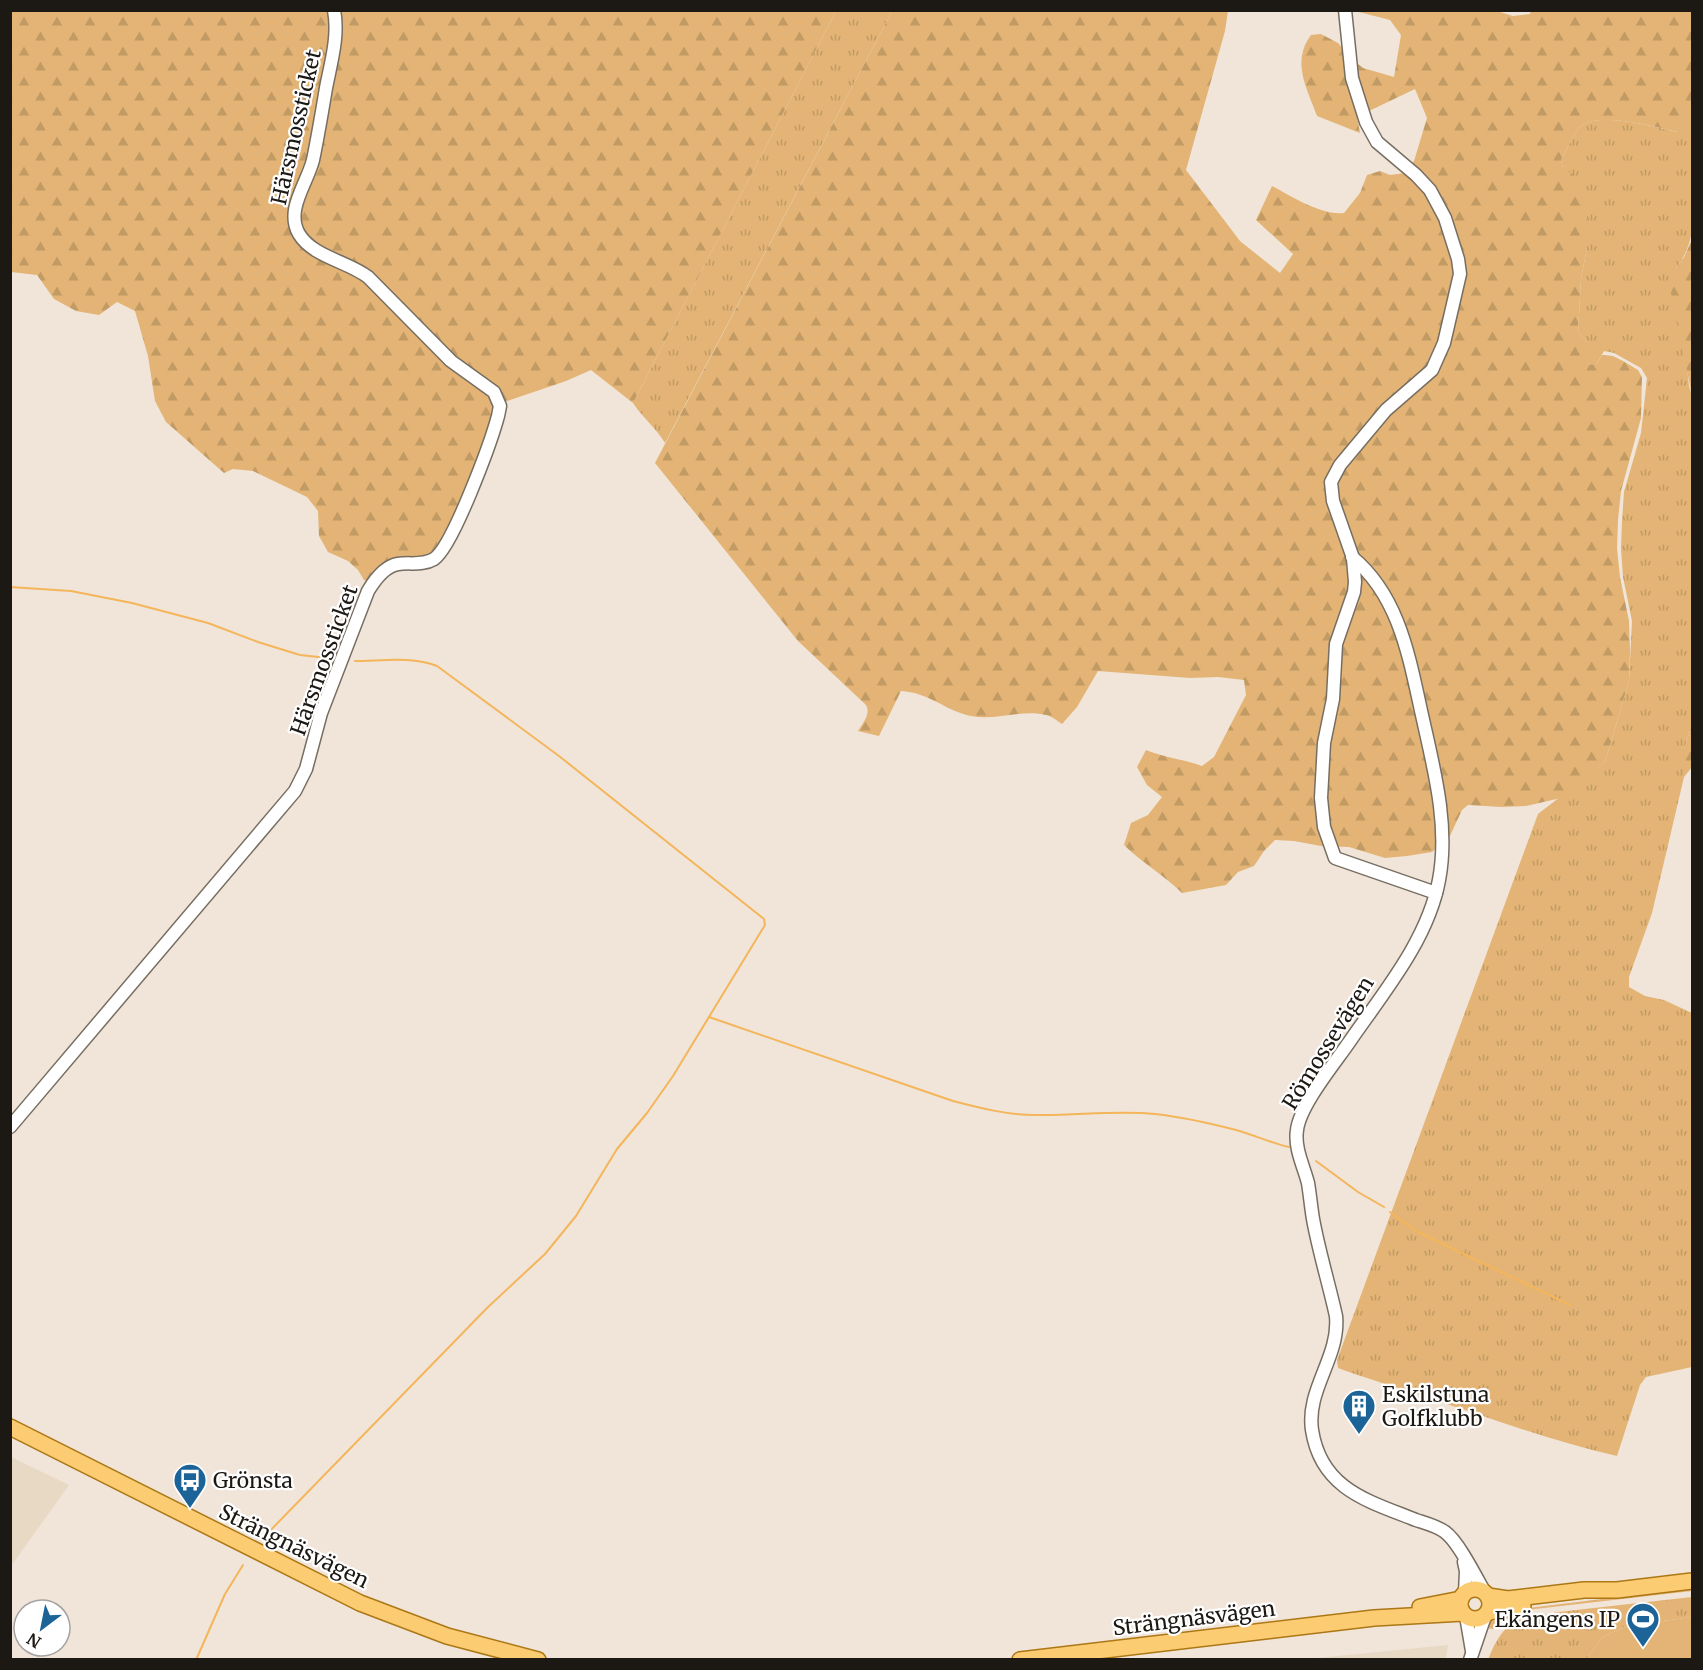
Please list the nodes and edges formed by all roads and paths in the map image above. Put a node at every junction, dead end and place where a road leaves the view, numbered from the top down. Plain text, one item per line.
1 (334, 10) edge
2 (1345, 10) edge
3 (1352, 557) junction
4 (1436, 893) junction
5 (10, 1127) edge
6 (10, 1427) edge
7 (1463, 1558) junction
8 (1692, 1581) edge
9 (1617, 1590) junction
10 (1486, 1594) junction
11 (1464, 1605) junction
12 (1487, 1614) junction
13 (1471, 1655) edge
14 (538, 1659) edge
15 (1020, 1659) edge

1 - 5 street, Härsmossticket
2 - 3 street
3 - 4 street, Römossevägen
3 - 4 street
4 - 7 street, Römossevägen
6 - 14 main road, Strängnäsvägen
7 - 10 street, Römossevägen
7 - 11 street
8 - 9 main road
9 - 10 main road
9 - 12 main road
10 - 11 main road
10 - 12 main road
11 - 12 main road
11 - 13 street
11 - 15 main road, Strängnäsvägen
12 - 13 street

